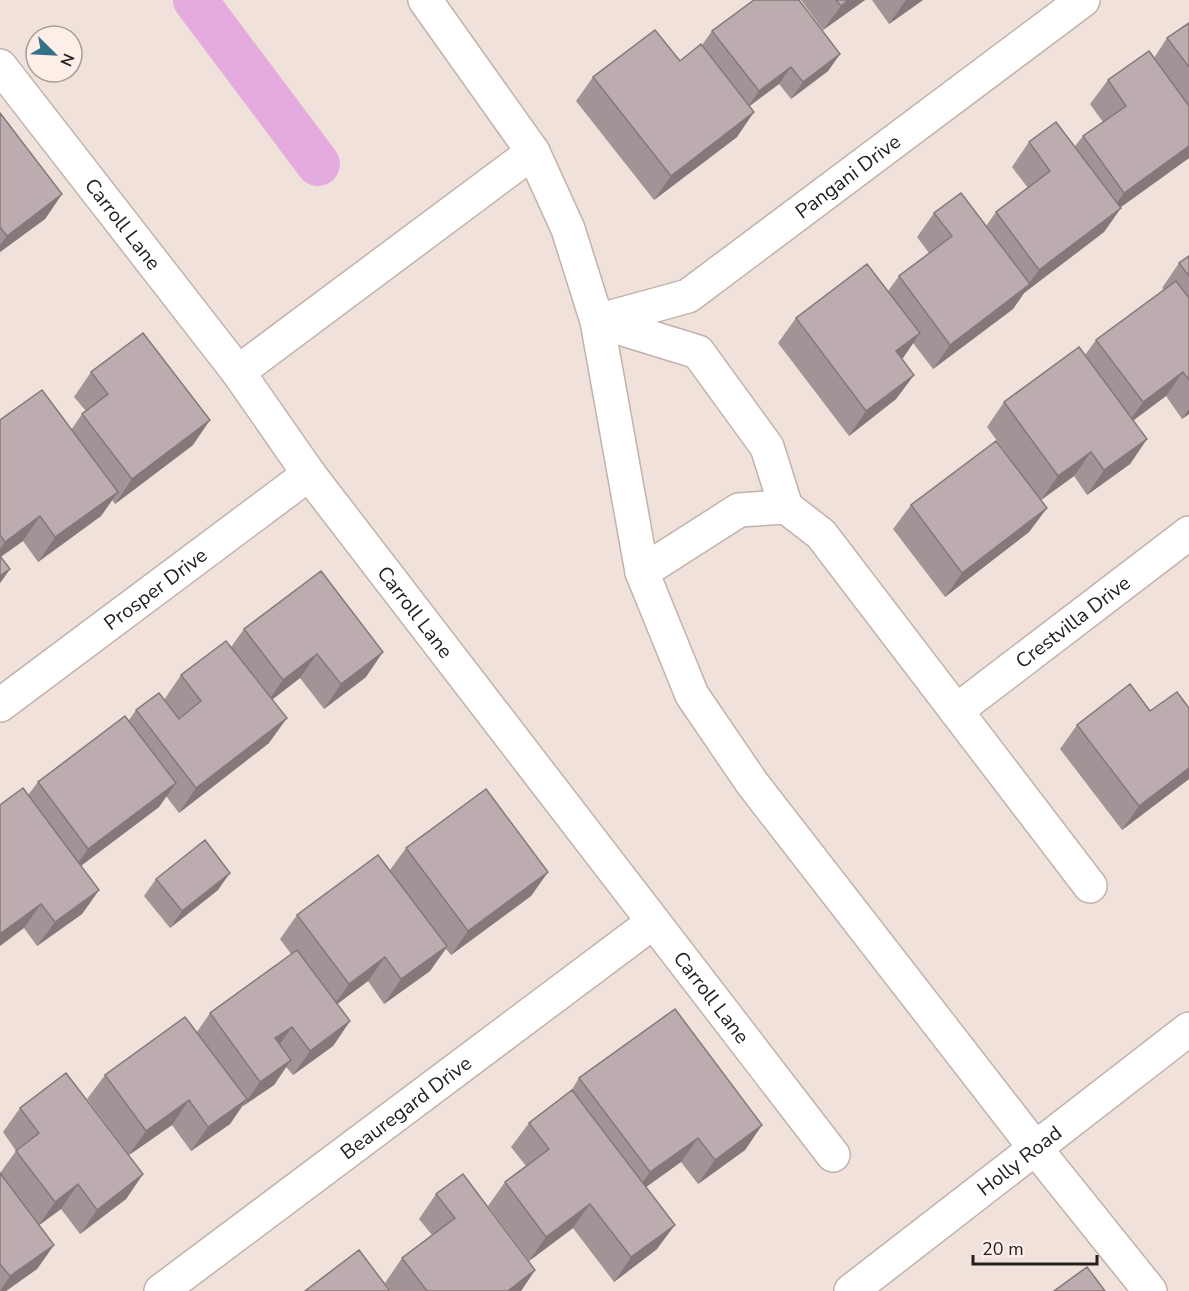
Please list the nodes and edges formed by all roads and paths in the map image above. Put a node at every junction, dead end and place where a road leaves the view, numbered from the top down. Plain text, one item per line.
1 (424, 0) edge
2 (1083, 0) edge
3 (0, 66) edge
4 (532, 152) junction
5 (597, 321) junction
6 (238, 372) junction
7 (309, 474) junction
8 (786, 507) junction
9 (1189, 533) edge
10 (642, 572) junction
11 (0, 705) edge
12 (956, 711) junction
13 (1090, 886) dead end
14 (652, 923) junction
15 (1189, 1029) edge
16 (1036, 1149) junction
17 (832, 1155) dead end
18 (161, 1291) edge
19 (851, 1291) edge
20 (1150, 1291) edge

1 - 4 street
2 - 5 street, Pangani Drive
3 - 6 street, Carroll Lane
4 - 5 street
4 - 6 street
5 - 8 street
5 - 10 street
6 - 7 street, Carroll Lane
7 - 11 street, Prosper Drive
7 - 14 street, Carroll Lane
8 - 10 street
8 - 12 street
9 - 12 street, Crestvilla Drive
10 - 16 street
12 - 13 street
14 - 17 street, Carroll Lane
14 - 18 street, Beauregard Drive
15 - 16 street, Holly Road
16 - 19 street, Holly Road
16 - 20 street

